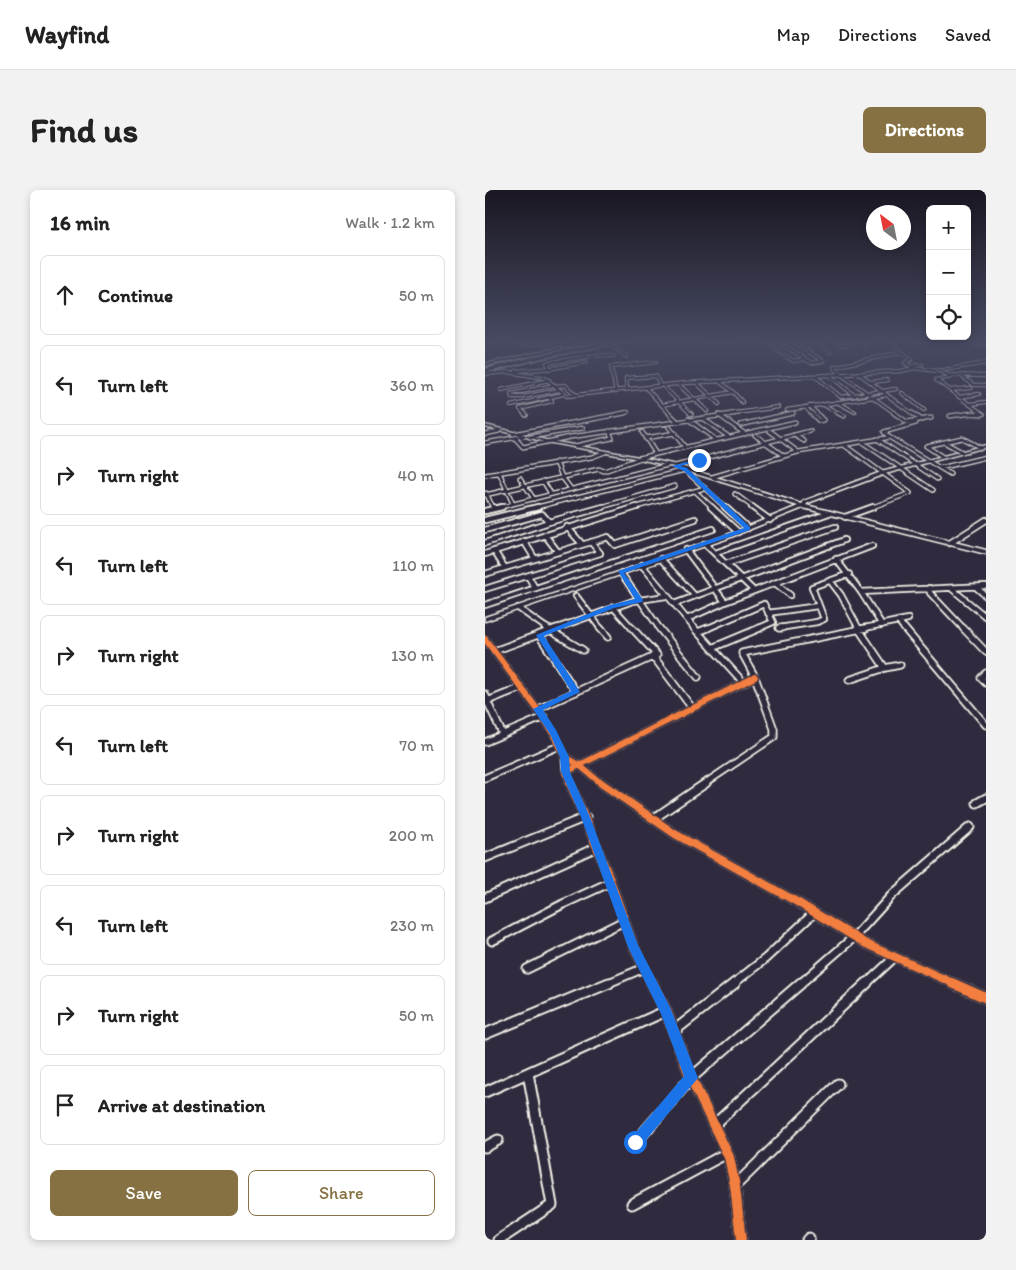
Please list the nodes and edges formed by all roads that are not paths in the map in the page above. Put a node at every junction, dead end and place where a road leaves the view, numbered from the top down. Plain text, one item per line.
1 (506, 389) edge
2 (535, 389) edge
3 (570, 389) edge
4 (615, 389) edge
5 (637, 389) edge
6 (645, 389) edge
7 (664, 389) edge
8 (683, 389) edge
9 (703, 389) edge
10 (729, 389) edge
11 (831, 389) edge
12 (847, 389) edge
13 (861, 389) edge
14 (880, 389) edge
15 (896, 389) edge
16 (950, 389) edge
17 (501, 390) dead end
18 (559, 390) joint
19 (883, 391) junction
20 (616, 392) junction
21 (733, 392) junction
22 (907, 392) dead end
23 (902, 393) junction
24 (563, 394) junction
25 (868, 394) junction
26 (979, 394) dead end
27 (576, 395) junction
28 (855, 395) junction
29 (887, 395) junction
30 (711, 396) junction
31 (549, 397) junction
32 (872, 397) junction
33 (959, 397) junction
34 (694, 399) junction
35 (859, 399) junction
36 (679, 402) junction
37 (743, 402) dead end
38 (837, 402) junction
39 (986, 402) edge
40 (719, 404) dead end
41 (822, 404) junction
42 (970, 404) junction
43 (662, 405) junction
44 (511, 406) dead end
45 (531, 406) junction
46 (807, 407) junction
47 (778, 408) dead end
48 (536, 410) dead end
49 (925, 410) dead end
50 (707, 411) dead end
51 (979, 411) junction
52 (986, 411) edge
53 (628, 412) dead end
54 (855, 412) dead end
55 (793, 413) junction
56 (691, 414) dead end
57 (526, 415) dead end
58 (719, 415) junction
59 (985, 415) edge
60 (844, 416) dead end
61 (950, 416) dead end
62 (800, 417) dead end
63 (702, 418) junction
64 (931, 418) dead end
65 (688, 419) junction
66 (922, 420) junction
67 (677, 421) junction
68 (795, 422) dead end
69 (916, 424) dead end
70 (740, 425) dead end
71 (486, 427) edge
72 (669, 427) dead end
73 (583, 428) dead end
74 (499, 431) junction
75 (609, 431) junction
76 (769, 431) dead end
77 (810, 431) dead end
78 (642, 432) dead end
79 (675, 433) junction
80 (485, 434) edge
81 (745, 434) junction
82 (794, 434) junction
83 (755, 435) dead end
84 (514, 436) junction
85 (530, 437) junction
86 (729, 437) junction
87 (889, 437) junction
88 (645, 438) junction
89 (780, 438) junction
90 (877, 439) junction
91 (716, 440) junction
92 (546, 441) junction
93 (804, 441) dead end
94 (765, 442) junction
95 (862, 442) junction
96 (944, 442) junction
97 (485, 443) edge
98 (844, 445) junction
99 (575, 446) junction
100 (685, 447) junction
101 (983, 447) edge
102 (605, 452) junction
103 (798, 452) junction
104 (962, 452) junction
105 (656, 454) junction
106 (784, 456) junction
107 (986, 457) edge
108 (640, 458) junction
109 (943, 458) junction
110 (928, 461) junction
111 (556, 462) junction
112 (915, 464) junction
113 (668, 465) junction
114 (675, 466) junction
115 (901, 468) junction
116 (940, 468) junction
117 (685, 470) junction
118 (499, 472) junction
119 (883, 473) junction
120 (950, 474) dead end
121 (485, 475) edge
122 (562, 477) junction
123 (712, 477) junction
124 (520, 478) dead end
125 (937, 479) dead end
126 (543, 481) junction
127 (525, 485) junction
128 (675, 486) dead end
129 (705, 488) junction
130 (571, 489) junction
131 (506, 490) junction
132 (933, 490) dead end
133 (695, 491) junction
134 (485, 493) edge
135 (551, 494) junction
136 (735, 494) dead end
137 (534, 498) junction
138 (513, 504) junction
139 (803, 506) junction
140 (537, 508) junction
141 (494, 509) junction
142 (485, 511) edge
143 (829, 513) junction
144 (542, 514) junction
145 (845, 517) junction
146 (695, 519) dead end
147 (485, 520) edge
148 (770, 520) junction
149 (986, 520) edge
150 (549, 522) junction
151 (567, 527) junction
152 (835, 527) dead end
153 (748, 528) junction
154 (713, 529) dead end
155 (485, 530) edge
156 (738, 532) junction
157 (545, 535) junction
158 (844, 540) dead end
159 (525, 541) junction
160 (591, 542) junction
161 (485, 543) edge
162 (950, 543) junction
163 (583, 544) junction
164 (705, 544) junction
165 (872, 546) dead end
166 (686, 550) junction
167 (495, 551) junction
168 (558, 552) junction
169 (986, 552) edge
170 (485, 554) edge
171 (715, 554) junction
172 (535, 559) junction
173 (661, 559) junction
174 (836, 559) junction
175 (726, 564) junction
176 (643, 565) junction
177 (505, 568) junction
178 (621, 573) junction
179 (485, 574) edge
180 (849, 574) junction
181 (528, 576) junction
182 (740, 578) junction
183 (831, 582) junction
184 (775, 583) junction
185 (986, 586) edge
186 (535, 588) junction
187 (715, 588) junction
188 (929, 588) junction
189 (951, 588) junction
190 (977, 588) junction
191 (485, 590) edge
192 (754, 591) junction
193 (861, 592) junction
194 (790, 595) dead end
195 (576, 596) dead end
196 (667, 596) junction
197 (695, 596) junction
198 (986, 596) edge
199 (760, 599) dead end
200 (639, 600) junction
201 (725, 602) junction
202 (674, 604) junction
203 (764, 604) junction
204 (485, 605) edge
205 (818, 606) junction
206 (613, 607) junction
207 (518, 608) junction
208 (769, 613) junction
209 (589, 615) junction
210 (986, 617) edge
211 (485, 619) edge
212 (687, 619) junction
213 (907, 619) dead end
214 (898, 621) junction
215 (882, 624) junction
216 (779, 628) dead end
217 (859, 629) junction
218 (550, 630) junction
219 (698, 632) junction
220 (539, 635) junction
221 (608, 638) dead end
222 (485, 639) edge
223 (712, 648) junction
224 (583, 650) dead end
225 (494, 651) junction
226 (986, 652) edge
227 (653, 656) junction
228 (900, 665) dead end
229 (885, 668) junction
230 (986, 673) edge
231 (698, 676) dead end
232 (755, 677) junction
233 (849, 680) dead end
234 (744, 683) junction
235 (986, 683) edge
236 (520, 688) junction
237 (576, 692) junction
238 (485, 694) edge
239 (487, 701) edge
240 (692, 708) junction
241 (537, 709) junction
242 (544, 717) junction
243 (986, 725) edge
244 (503, 735) junction
245 (485, 742) edge
246 (559, 746) junction
247 (565, 757) junction
248 (579, 765) junction
249 (566, 772) junction
250 (485, 778) edge
251 (986, 798) edge
252 (977, 804) dead end
253 (586, 817) junction
254 (653, 820) junction
255 (970, 827) dead end
256 (597, 847) junction
257 (485, 858) edge
258 (611, 882) junction
259 (485, 898) edge
260 (814, 912) junction
261 (624, 921) junction
262 (854, 937) junction
263 (492, 941) dead end
264 (895, 957) junction
265 (644, 968) junction
266 (527, 969) dead end
267 (986, 998) edge
268 (666, 1011) junction
269 (674, 1031) junction
270 (485, 1034) edge
271 (528, 1073) junction
272 (691, 1078) junction
273 (838, 1084) dead end
274 (485, 1092) edge
275 (713, 1125) junction
276 (498, 1140) dead end
277 (635, 1142) dead end
278 (485, 1146) edge
279 (727, 1153) junction
280 (735, 1186) junction
281 (632, 1204) dead end
282 (499, 1240) edge
283 (741, 1240) edge

1 - 17 street
2 - 18 street
3 - 27 street
4 - 20 street
5 - 20 street
6 - 43 street
7 - 36 street
8 - 34 street
9 - 30 street
10 - 21 street
11 - 28 street
12 - 28 street
13 - 25 street
14 - 19 street
15 - 19 street
16 - 33 street
18 - 24 street
19 - 25 street
19 - 29 street
20 - 27 street
21 - 30 street
21 - 37 street
22 - 23 street
23 - 29 street
23 - 49 street
24 - 27 street
24 - 31 street
25 - 28 street
25 - 32 street
26 - 33 street
28 - 35 street
29 - 32 street
29 - 66 street
30 - 34 street
30 - 40 street
31 - 44 street
31 - 45 street
32 - 35 street
32 - 66 street
33 - 42 street
34 - 36 street
34 - 50 street
35 - 38 street
36 - 43 street
36 - 56 street
38 - 41 street
38 - 54 street
39 - 42 street
41 - 46 street
41 - 60 street
42 - 51 street
43 - 67 street
45 - 48 street
45 - 57 street
46 - 46 street
46 - 55 street
47 - 58 street
51 - 52 street
51 - 59 street
53 - 84 street
55 - 62 street
55 - 70 street
58 - 63 street
58 - 81 street
59 - 61 street
63 - 65 street
63 - 86 street
64 - 66 street
65 - 67 street
65 - 91 street
67 - 75 street
68 - 81 street
69 - 87 street
71 - 74 street
72 - 79 street
73 - 85 street
74 - 80 street
74 - 84 street
75 - 92 street
75 - 99 street
76 - 89 street
77 - 82 street
78 - 88 street
79 - 88 street
79 - 100 street
81 - 86 street
82 - 89 street
82 - 93 street
83 - 94 street
84 - 85 street
84 - 92 street
84 - 97 street
85 - 92 street
86 - 91 street
87 - 90 street
87 - 110 street
88 - 105 street
89 - 94 street
89 - 103 street
90 - 95 street
90 - 112 street
91 - 100 street
92 - 99 street
94 - 106 street
94 - 114 street
95 - 98 street
95 - 115 street
96 - 101 street
96 - 104 street
96 - 109 street
98 - 103 street
98 - 119 street
99 - 102 street
100 - 105 street
101 - 104 street
102 - 108 street
102 - 111 street
103 - 106 street
104 - 109 street
105 - 108 street
106 - 123 street
107 - 116 street
108 - 113 street
108 - 122 street
109 - 110 street
110 - 112 street
110 - 116 street
111 - 118 street
111 - 122 street
112 - 115 street
112 - 125 street
113 - 114 street
113 - 130 street
114 - 117 street
115 - 119 street
115 - 132 street
116 - 120 street
117 - 123 street
117 - 129 street
117 - 140 street
118 - 121 street
118 - 131 street
119 - 139 street
119 - 145 street
122 - 126 street
122 - 130 street
123 - 139 street
124 - 127 street
126 - 127 street
126 - 135 street
127 - 131 street
127 - 137 street
128 - 150 street
129 - 133 street
129 - 153 street
130 - 135 street
131 - 134 street
131 - 138 street
133 - 151 street
133 - 156 street
134 - 141 street
135 - 137 street
136 - 148 street
137 - 138 street
138 - 141 street
139 - 143 street
139 - 148 street
140 - 144 street
140 - 147 street
141 - 142 street
143 - 145 street
143 - 171 street
144 - 150 street
144 - 155 street
145 - 162 street
146 - 160 street
148 - 153 street
149 - 162 street
150 - 161 street
151 - 157 street
151 - 163 street
152 - 175 street
153 - 156 street
154 - 186 street
156 - 164 street
157 - 159 street
157 - 168 street
158 - 182 street
159 - 167 street
159 - 172 street
160 - 163 street
160 - 181 street
162 - 169 street
163 - 168 street
164 - 166 street
164 - 171 street
165 - 174 street
166 - 173 street
166 - 187 street
167 - 170 street
167 - 177 street
168 - 172 street
171 - 175 street
172 - 177 street
173 - 176 street
173 - 197 street
174 - 180 street
174 - 184 street
175 - 182 street
176 - 178 street
176 - 196 street
177 - 179 street
178 - 200 street
178 - 207 street
180 - 183 street
180 - 193 street
181 - 186 street
181 - 191 street
182 - 187 street
182 - 192 street
183 - 205 street
183 - 217 street
184 - 192 street
184 - 194 street
185 - 190 street
186 - 204 street
187 - 197 street
187 - 201 street
188 - 189 street
188 - 193 street
188 - 226 street
189 - 190 street
189 - 210 street
190 - 198 street
192 - 201 street
193 - 215 street
195 - 209 street
196 - 200 street
196 - 202 street
197 - 202 street
199 - 203 street
200 - 206 street
200 - 231 street
201 - 212 street
202 - 212 street
203 - 208 street
203 - 219 street
205 - 208 street
205 - 216 street
206 - 209 street
206 - 227 street
207 - 211 street
207 - 218 street
208 - 223 street
209 - 218 street
209 - 221 street
212 - 219 street
213 - 214 street
214 - 215 street
214 - 243 street
215 - 217 street
217 - 229 street
217 - 232 street
218 - 220 street
218 - 224 street
219 - 223 street
220 - 225 street
220 - 237 street
222 - 225 street
223 - 234 street
225 - 236 street
227 - 237 street
227 - 240 street
228 - 229 street
229 - 233 street
230 - 235 street
232 - 234 street
232 - 254 street
234 - 240 street
236 - 239 street
236 - 241 street
237 - 241 street
238 - 239 street
239 - 244 street
240 - 248 street
241 - 242 street
242 - 244 street
242 - 246 street
244 - 245 street
246 - 247 street
246 - 250 street
247 - 248 street
247 - 249 street
248 - 249 street
248 - 254 street
249 - 253 street
251 - 252 street
253 - 256 street
253 - 257 street
254 - 260 street
255 - 262 street
256 - 258 street
256 - 259 street
258 - 261 street
258 - 263 street
260 - 262 street
260 - 269 street
261 - 265 street
261 - 266 street
262 - 264 street
262 - 272 street
264 - 267 street
264 - 275 street
265 - 268 street
265 - 270 street
268 - 269 street
268 - 271 street
269 - 272 street
271 - 274 street
271 - 282 street
272 - 275 street
272 - 277 street
273 - 280 street
275 - 279 street
276 - 278 street
279 - 280 street
279 - 281 street
280 - 283 street

